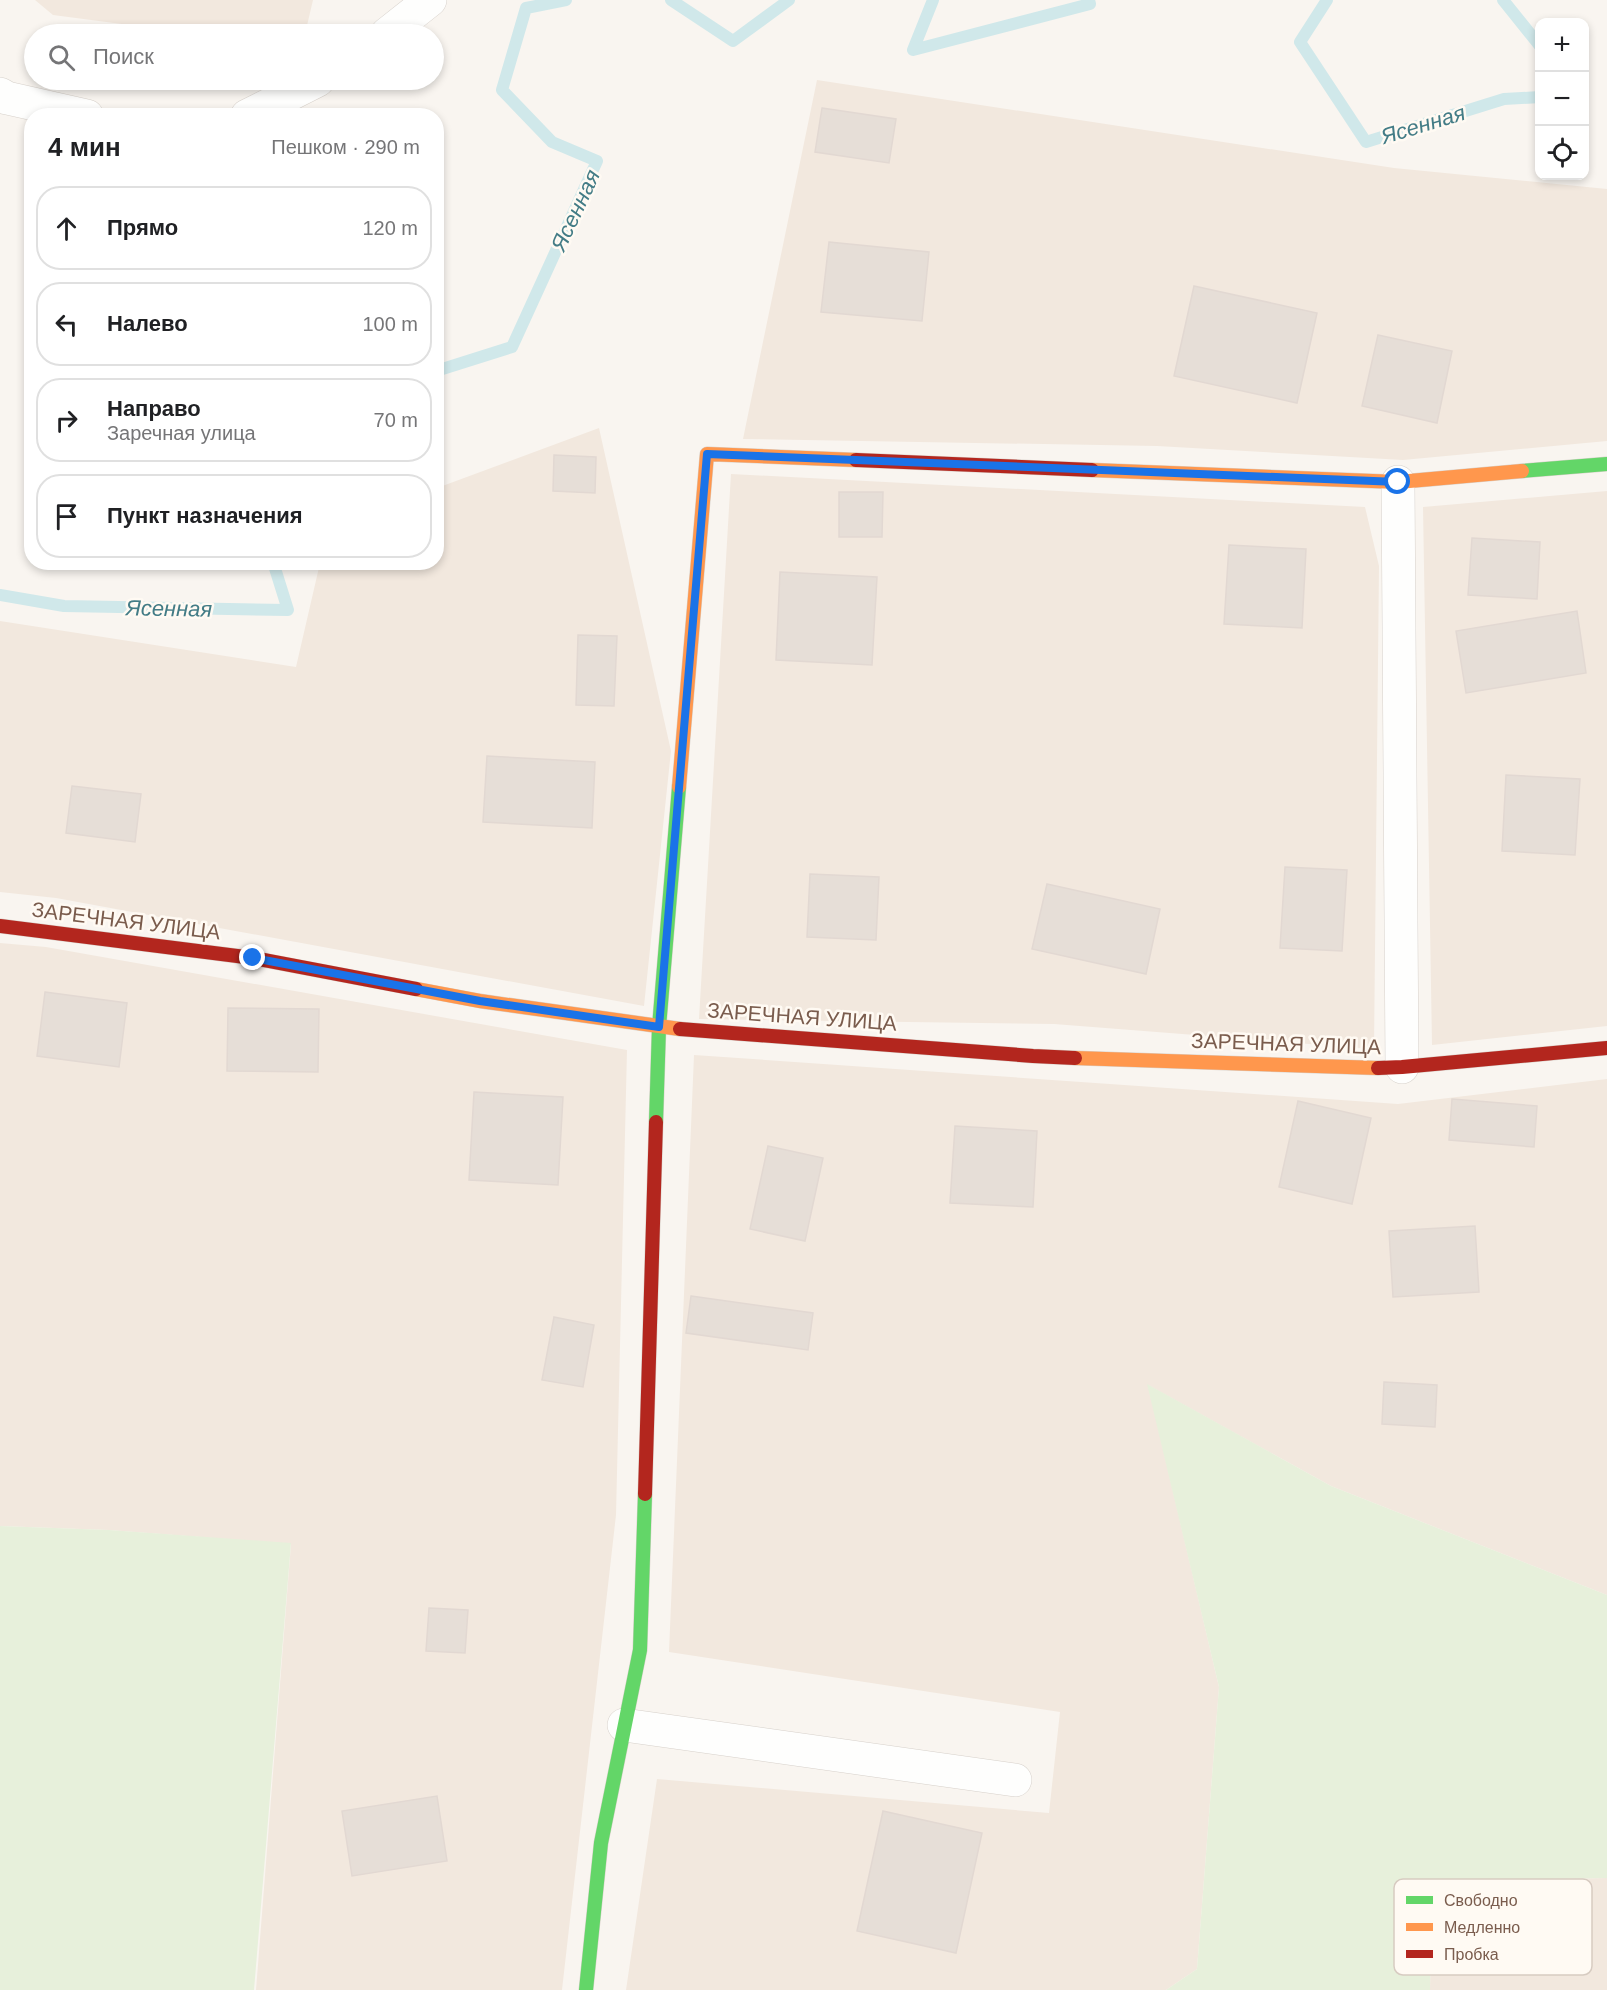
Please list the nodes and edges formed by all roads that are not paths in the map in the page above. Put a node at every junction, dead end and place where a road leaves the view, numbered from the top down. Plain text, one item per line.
1 (430, 0) edge
2 (400, 24) edge
3 (299, 90) edge
4 (0, 94) edge
5 (51, 108) edge
6 (264, 108) edge
7 (1607, 464) edge
8 (1398, 482) junction
9 (0, 926) edge
10 (659, 1027) junction
11 (1607, 1048) edge
12 (1402, 1067) junction
13 (624, 1725) junction
14 (1016, 1780) dead end
15 (586, 1990) edge

1 - 2 street
3 - 6 street
4 - 5 street
7 - 8 street
8 - 10 street
8 - 12 street
9 - 10 street, ЗАРЕЧНАЯ УЛИЦА
10 - 12 street, ЗАРЕЧНАЯ УЛИЦА
10 - 13 street
11 - 12 street, ЗАРЕЧНАЯ УЛИЦА
13 - 14 street
13 - 15 street

